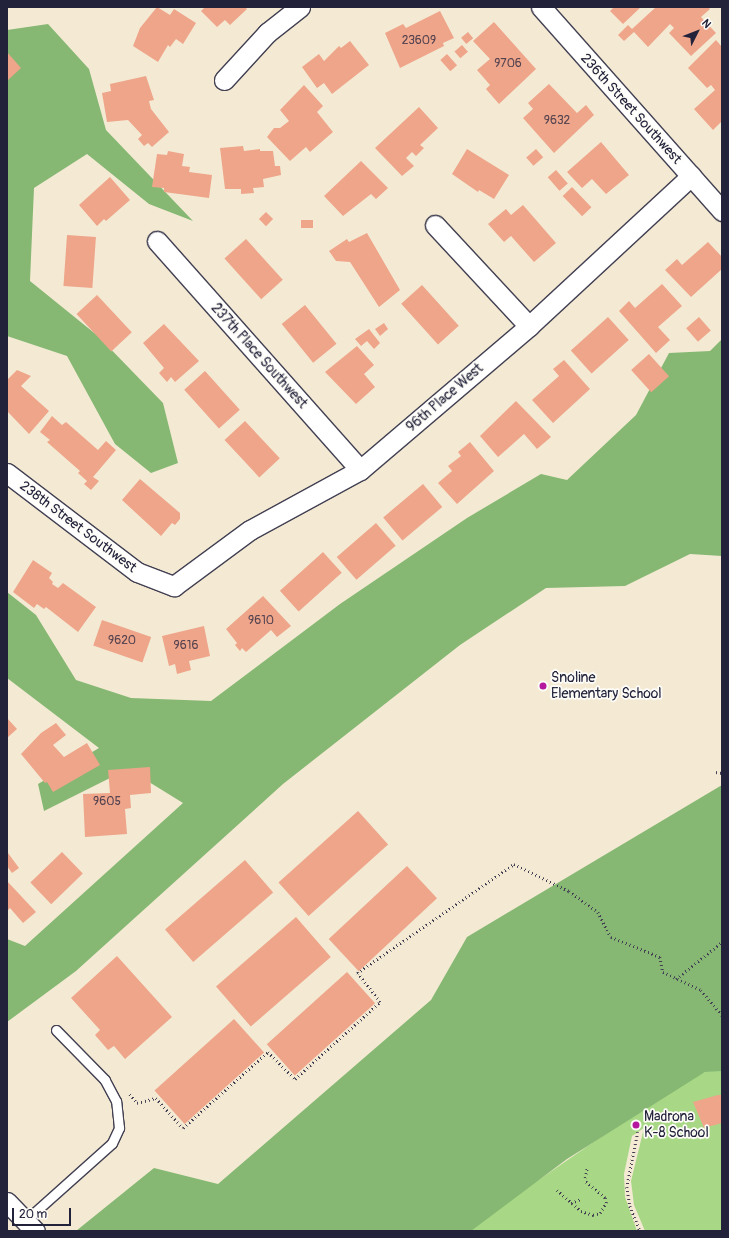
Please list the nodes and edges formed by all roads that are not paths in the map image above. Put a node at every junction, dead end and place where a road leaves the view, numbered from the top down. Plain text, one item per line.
1 (300, 7) edge
2 (541, 7) edge
3 (224, 80) dead end
4 (691, 176) junction
5 (722, 211) edge
6 (435, 224) dead end
7 (157, 242) dead end
8 (529, 326) junction
9 (360, 470) junction
10 (7, 473) edge
11 (174, 586) joint
12 (56, 1030) dead end
13 (7, 1202) edge
14 (30, 1225) edge

1 - 3 street
2 - 4 street, 236th Street Southwest
4 - 5 street, 236th Street Southwest
4 - 8 street, 96th Place West
6 - 8 street
7 - 9 street, 237th Place Southwest
8 - 9 street, 96th Place West
9 - 11 street, 96th Place West
10 - 11 street, 238th Street Southwest
12 - 14 lane
13 - 14 street

